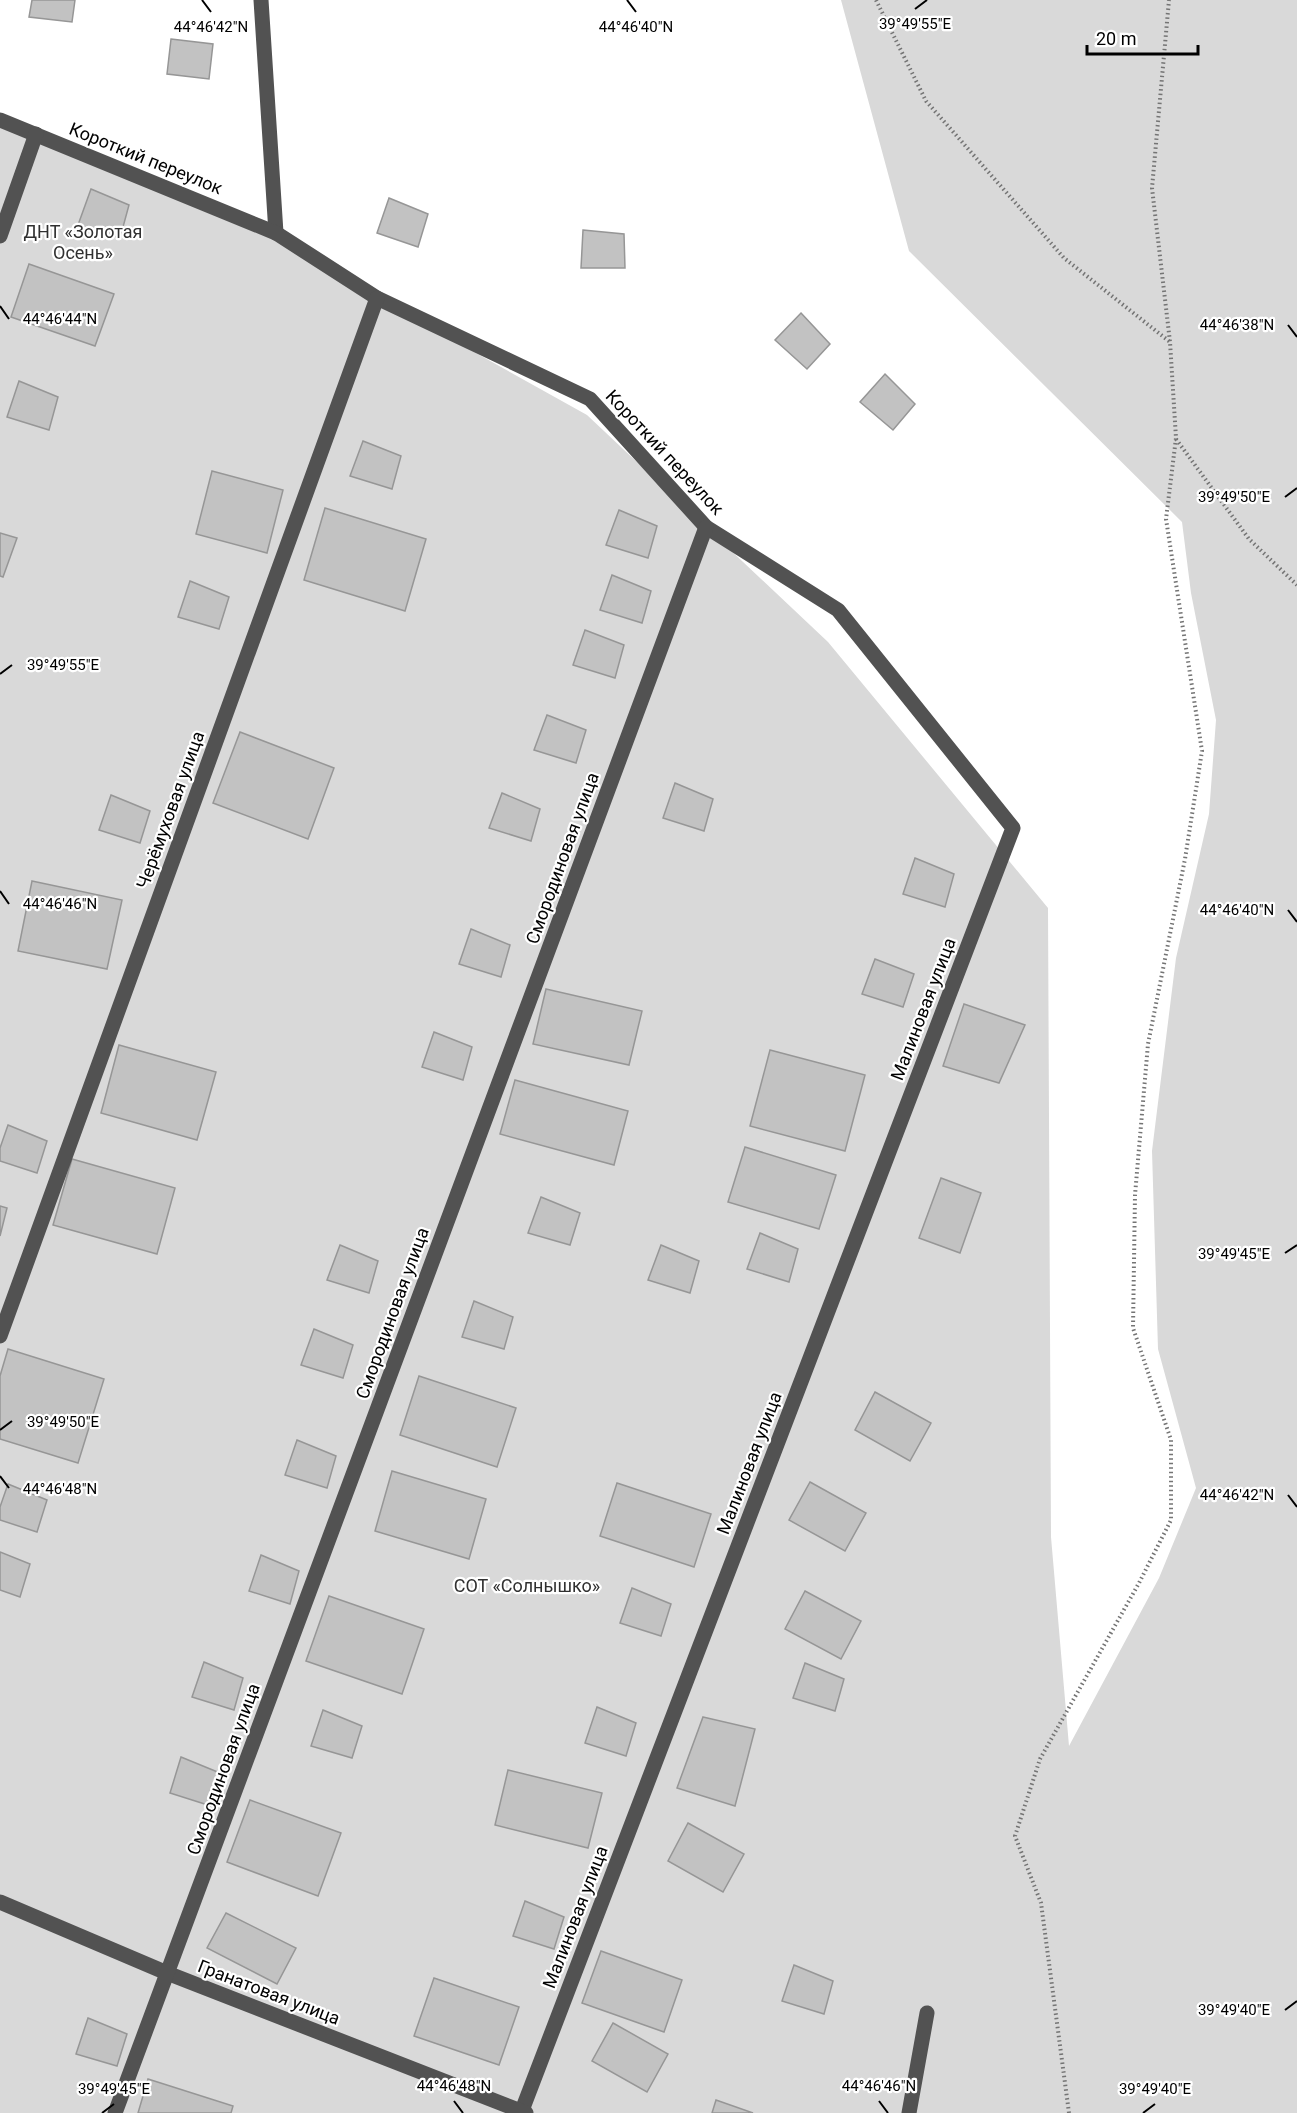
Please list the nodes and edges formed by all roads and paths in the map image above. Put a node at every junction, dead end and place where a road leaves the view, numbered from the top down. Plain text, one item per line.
1 (261, 0) edge
2 (876, 0) edge
3 (1169, 0) edge
4 (0, 120) edge
5 (36, 134) junction
6 (276, 233) junction
7 (0, 236) edge
8 (377, 298) junction
9 (1170, 342) junction
10 (1176, 438) junction
11 (706, 527) junction
12 (1297, 585) edge
13 (1013, 828) joint
14 (0, 1336) edge
15 (0, 1902) edge
16 (167, 1973) junction
17 (927, 2013) dead end
18 (115, 2113) edge
19 (523, 2113) edge
20 (909, 2113) edge
21 (1069, 2113) edge

1 - 6 street
2 - 9 path
3 - 9 path
4 - 5 street, Короткий переулок
5 - 6 street, Короткий переулок
5 - 7 street
6 - 8 street, Короткий переулок
8 - 11 street, Короткий переулок
8 - 14 street, Черёмуховая улица
9 - 10 path
10 - 12 path
10 - 21 path
11 - 13 street, Короткий переулок
11 - 16 street, Смородиновая улица
13 - 19 street, Малиновая улица
15 - 16 street, Гранатовая улица
16 - 18 street, Смородиновая улица
16 - 19 street, Гранатовая улица
17 - 20 street

